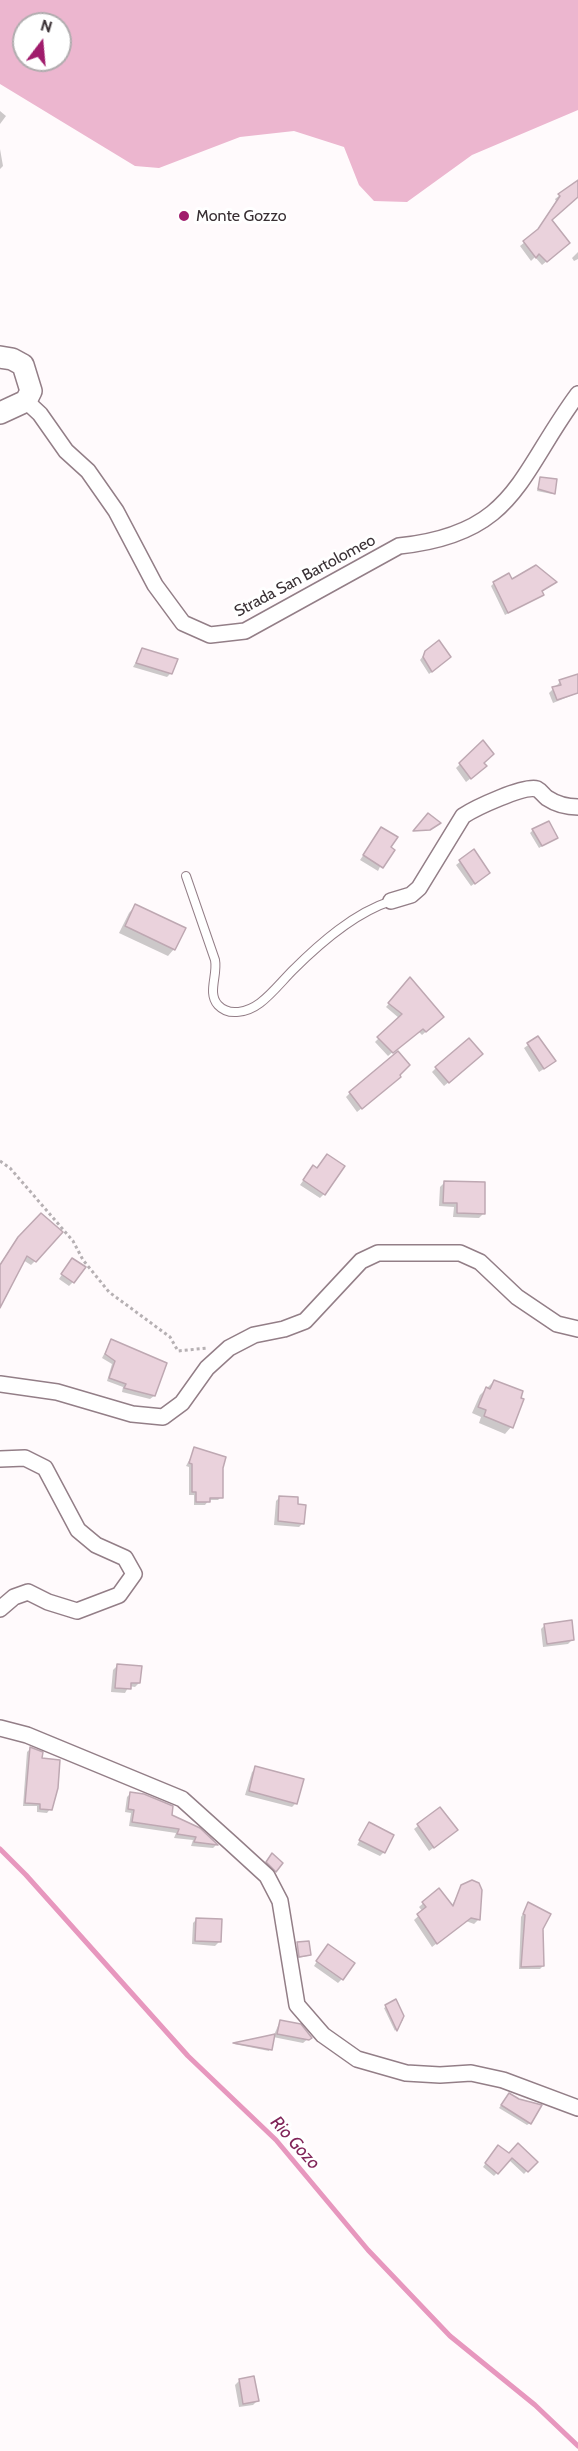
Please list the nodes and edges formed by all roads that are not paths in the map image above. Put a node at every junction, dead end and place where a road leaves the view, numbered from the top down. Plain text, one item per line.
1 (0, 357) edge
2 (578, 394) edge
3 (26, 401) junction
4 (0, 413) edge
5 (578, 807) edge
6 (186, 876) dead end
7 (391, 901) joint
8 (578, 1329) edge
9 (0, 1384) edge
10 (0, 1459) edge
11 (0, 1610) edge
12 (0, 1728) edge
13 (578, 2108) edge

1 - 3 main road
2 - 3 street, Strada San Bartolomeo
3 - 4 main road
5 - 7 street
6 - 7 lane
8 - 9 street
10 - 11 street
12 - 13 street

